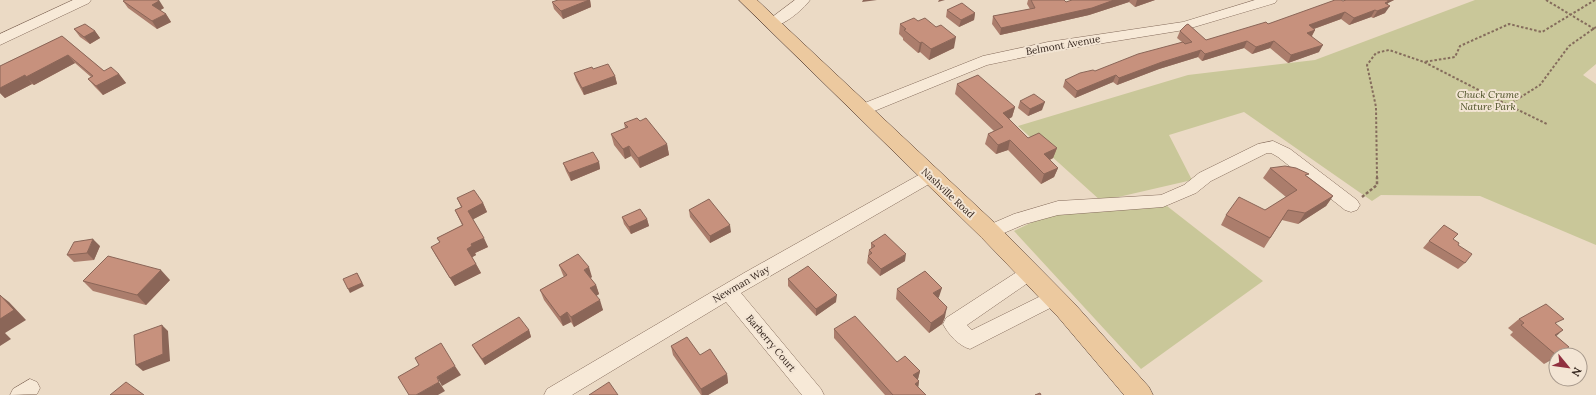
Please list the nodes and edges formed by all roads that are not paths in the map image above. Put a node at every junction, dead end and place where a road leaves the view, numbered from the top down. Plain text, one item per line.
1 (84, 0) edge
2 (747, 0) edge
3 (788, 0) edge
4 (803, 0) edge
5 (1270, 0) edge
6 (769, 21) junction
7 (0, 40) edge
8 (862, 110) junction
9 (930, 176) junction
10 (1351, 205) road end
11 (990, 232) junction
12 (1029, 273) junction
13 (728, 291) junction
14 (1053, 298) junction
15 (554, 395) edge
16 (814, 395) edge
17 (1140, 395) edge

1 - 7 street
2 - 6 main road, Nashville Road
3 - 6 street
4 - 6 street
5 - 8 street, Belmont Avenue
6 - 8 main road, Nashville Road
8 - 9 main road, Nashville Road
9 - 11 main road, Nashville Road
9 - 13 street, Newman Way
10 - 11 street
11 - 12 main road, Nashville Road
12 - 14 main road, Nashville Road
12 - 14 street
13 - 15 street, Newman Way
13 - 16 street, Barberry Court
14 - 17 main road, Nashville Road

